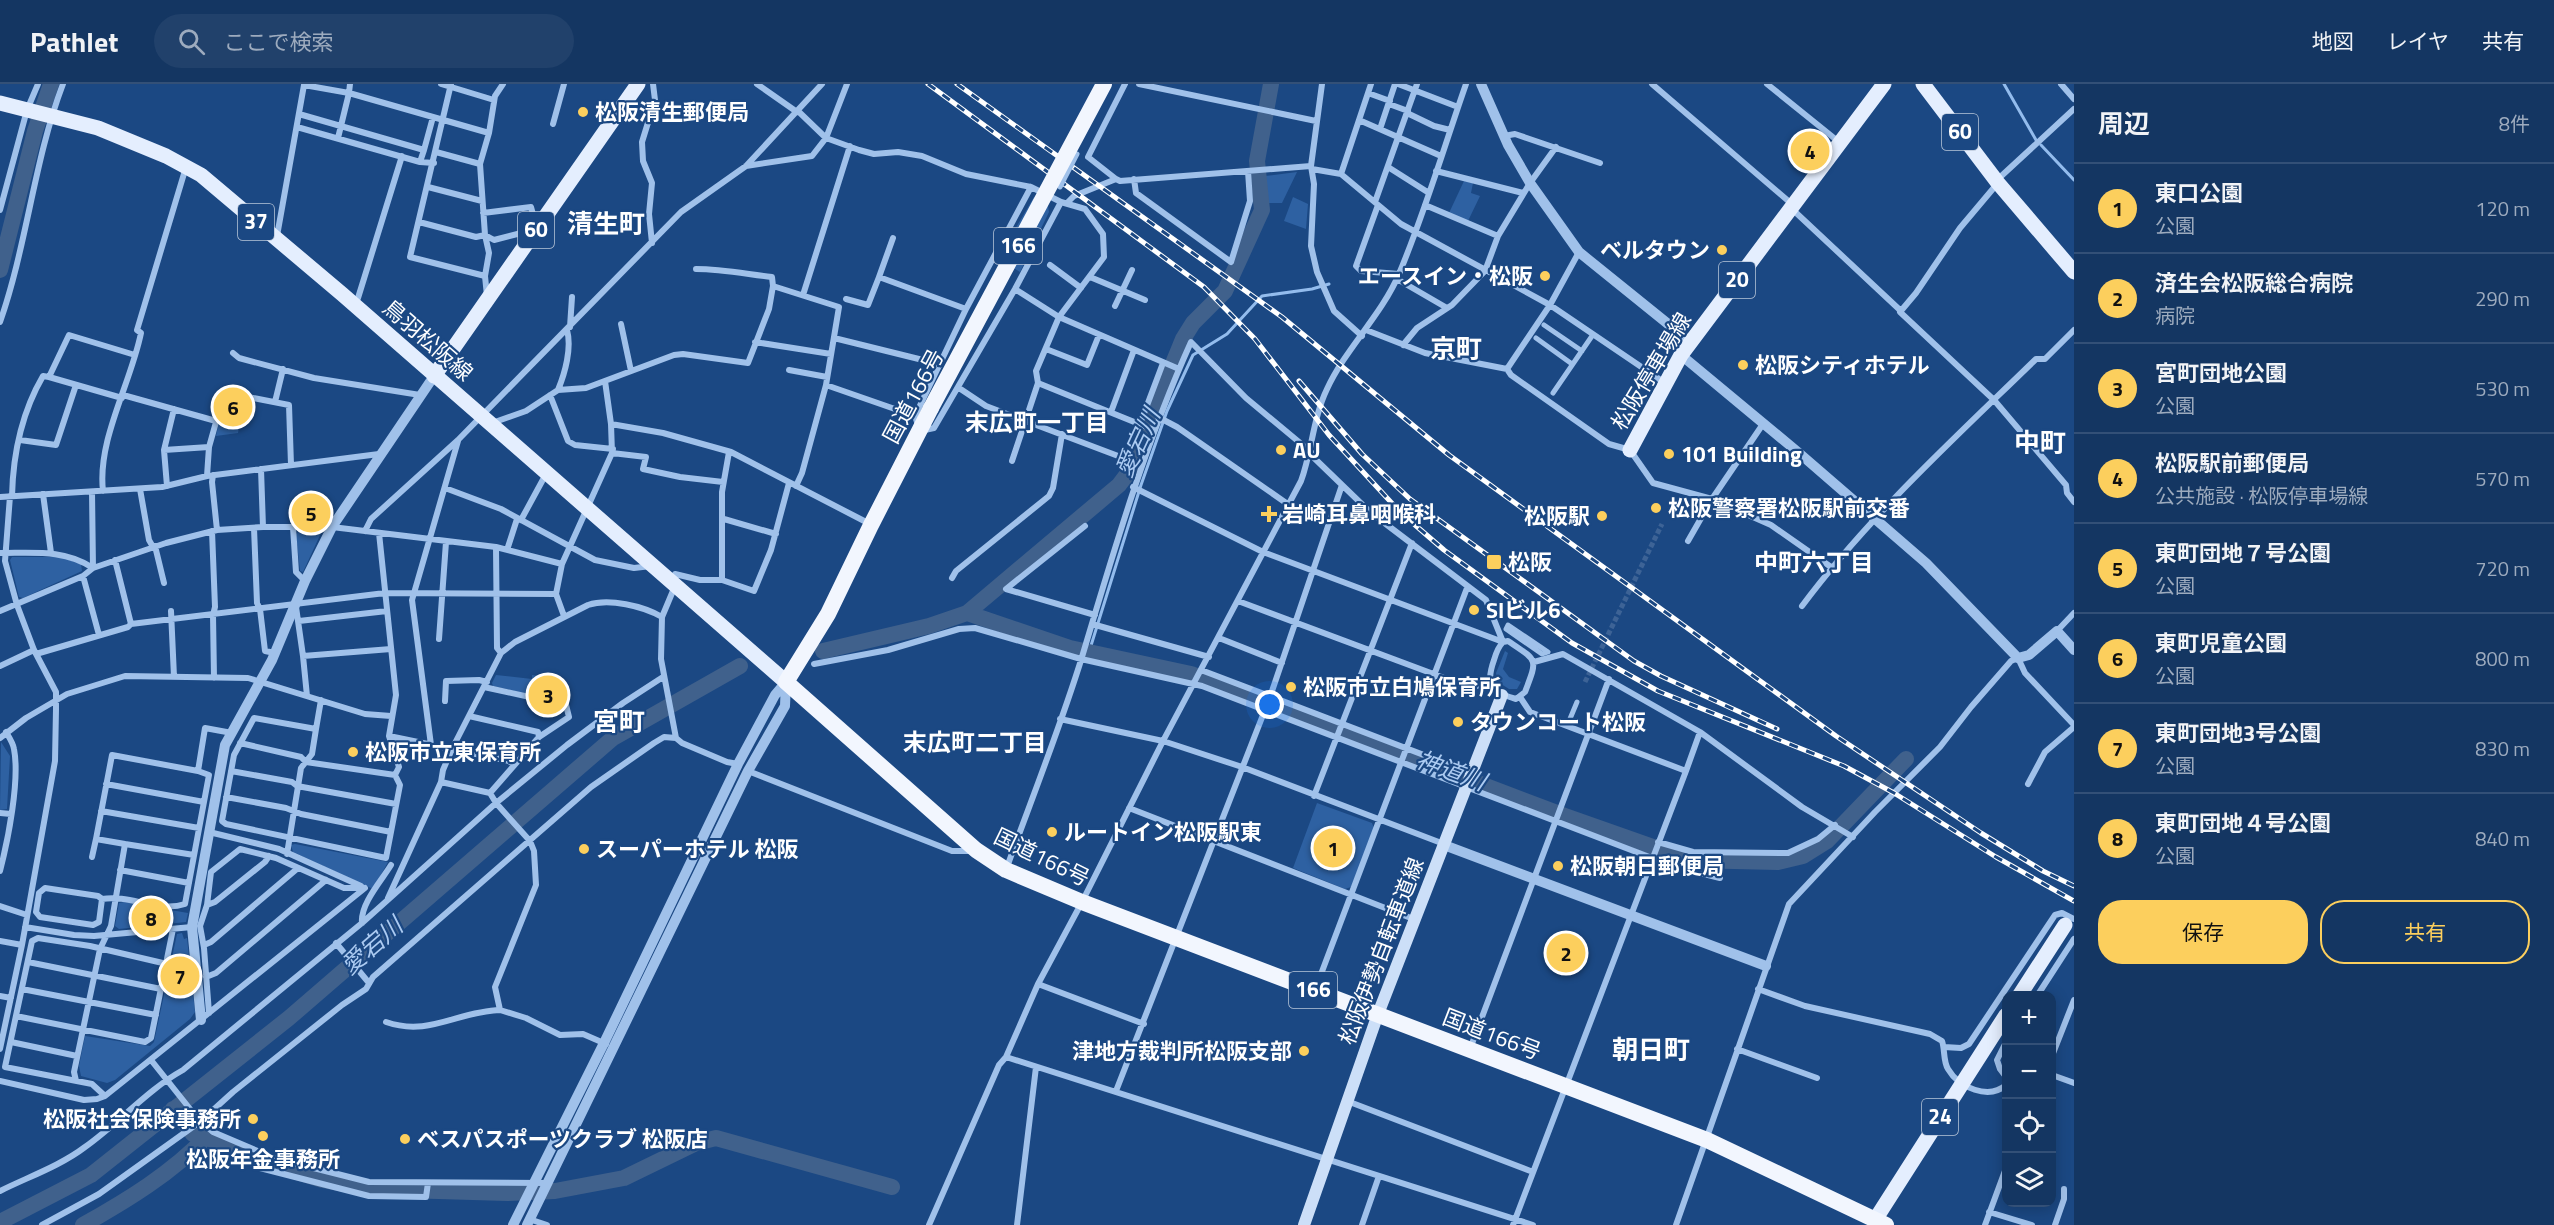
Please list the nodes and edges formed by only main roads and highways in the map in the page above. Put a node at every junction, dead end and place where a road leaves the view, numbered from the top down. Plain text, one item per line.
1 (638, 84) edge
2 (1104, 84) edge
3 (1884, 84) edge
4 (1923, 84) edge
5 (0, 103) edge
6 (2074, 272) edge
7 (434, 376) junction
8 (1630, 450) road end
9 (786, 682) junction
10 (1502, 695) road end
11 (2070, 922) edge
12 (2022, 991) edge
13 (1378, 1014) junction
14 (2002, 1023) edge
15 (1877, 1223) edge
16 (1304, 1225) edge

1 - 7 main road, 60
2 - 9 highway, 国道166号 / 166, bridge
3 - 8 main road, 松阪停車場線 / 20
4 - 6 main road, 60
5 - 7 main road, 鳥羽松阪線 / 37
7 - 9 main road, 鳥羽松阪線 / 37
9 - 13 highway, 国道166号 / 166
10 - 13 main road, 松阪伊勢自転車道線
11 - 12 main road
13 - 15 highway, 国道166号 / 166
13 - 16 main road, 松阪伊勢自転車道線
14 - 15 main road, 24

